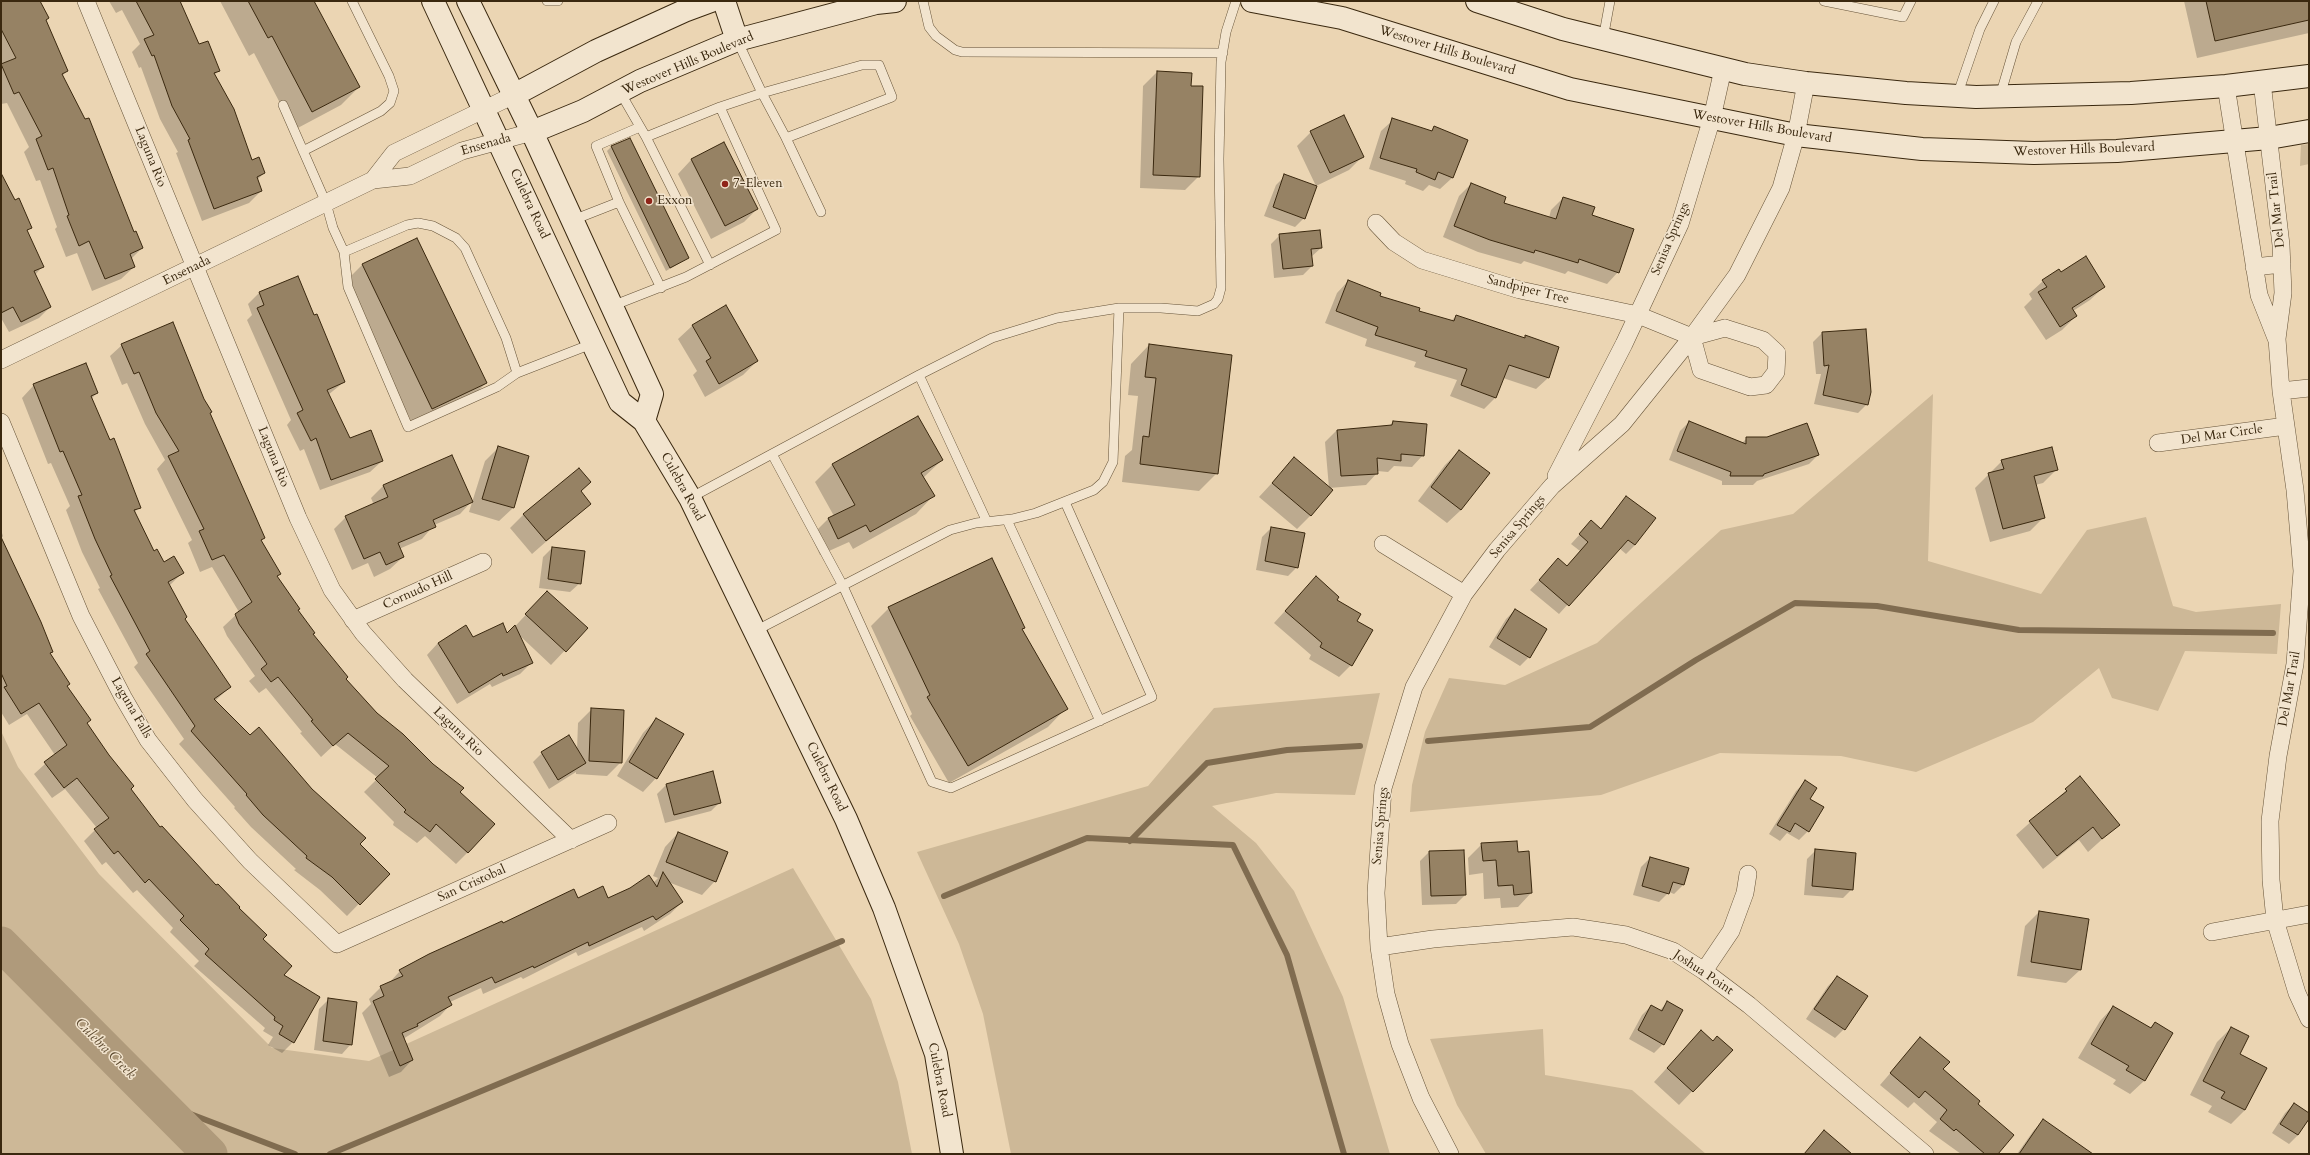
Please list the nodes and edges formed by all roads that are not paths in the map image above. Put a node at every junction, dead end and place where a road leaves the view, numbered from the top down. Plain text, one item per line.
1 (86, 1) edge
2 (352, 1) edge
3 (433, 1) edge
4 (468, 1) edge
5 (547, 1) edge
6 (558, 1) edge
7 (711, 1) edge
8 (724, 1) edge
9 (895, 1) edge
10 (923, 1) edge
11 (1236, 1) edge
12 (1252, 1) edge
13 (1476, 1) edge
14 (1610, 1) edge
15 (1824, 1) edge
16 (1911, 1) edge
17 (1994, 1) edge
18 (2035, 2) edge
19 (1602, 39) junction
20 (737, 40) junction
21 (1223, 52) junction
22 (1723, 69) junction
23 (2309, 76) edge
24 (2262, 82) junction
25 (1806, 83) junction
26 (2226, 86) junction
27 (620, 92) junction
28 (762, 93) junction
29 (514, 94) junction
30 (1957, 96) junction
31 (2000, 96) junction
32 (283, 105) dead end
33 (720, 107) junction
34 (484, 109) junction
35 (1712, 118) junction
36 (640, 127) junction
37 (2309, 131) edge
38 (532, 132) junction
39 (1796, 135) junction
40 (646, 137) junction
41 (786, 138) junction
42 (2269, 138) junction
43 (499, 141) junction
44 (2235, 141) junction
45 (303, 150) junction
46 (373, 180) junction
47 (619, 202) junction
48 (326, 203) junction
49 (821, 212) dead end
50 (571, 221) junction
51 (1376, 223) dead end
52 (344, 252) junction
53 (2282, 264) junction
54 (710, 265) junction
55 (195, 267) junction
56 (2254, 267) junction
57 (660, 288) junction
58 (612, 306) junction
59 (1119, 308) junction
60 (1638, 315) junction
61 (1692, 337) junction
62 (2277, 339) junction
63 (594, 343) junction
64 (1, 360) edge
65 (517, 373) junction
66 (919, 375) junction
67 (2309, 388) edge
68 (2281, 391) junction
69 (644, 421) junction
70 (1, 422) edge
71 (2286, 426) junction
72 (2158, 443) dead end
73 (772, 454) junction
74 (1552, 486) junction
75 (690, 498) junction
76 (1065, 502) junction
77 (1006, 520) junction
78 (987, 522) junction
79 (1383, 544) dead end
80 (483, 562) dead end
81 (843, 586) junction
82 (1464, 594) junction
83 (353, 620) junction
84 (755, 631) junction
85 (1100, 720) junction
86 (608, 823) dead end
87 (571, 840) junction
88 (1748, 874) dead end
89 (2309, 914) edge
90 (2275, 920) junction
91 (2212, 932) dead end
92 (337, 944) joint
93 (1379, 947) junction
94 (1704, 970) junction
95 (2309, 1019) edge
96 (952, 1154) edge
97 (1450, 1154) edge
98 (1925, 1154) edge

1 - 55 street, Laguna Rio
2 - 45 lane
3 - 34 main road, Culebra Road
4 - 29 main road
5 - 6 lane
7 - 29 main road
8 - 20 main road
9 - 20 main road, Westover Hills Boulevard
10 - 21 lane
11 - 21 lane
12 - 35 main road, Westover Hills Boulevard
13 - 19 main road
14 - 19 lane
15 - 16 lane
17 - 30 lane
18 - 31 lane
19 - 22 main road
20 - 27 main road, Westover Hills Boulevard
20 - 28 lane
21 - 59 lane
22 - 25 main road
22 - 35 street, Senisa Springs
23 - 24 main road
24 - 26 main road
24 - 42 street, Del Mar Trail
25 - 30 main road
25 - 39 street, Senisa Springs
26 - 31 main road
26 - 44 street, Del Mar Trail
27 - 36 lane
27 - 38 main road, Westover Hills Boulevard
28 - 33 lane
28 - 41 lane
28 - 41 lane
29 - 34 street, Ensenada
29 - 38 main road
30 - 31 main road
32 - 45 lane
33 - 40 lane
33 - 54 lane
34 - 43 main road, Culebra Road
34 - 46 street, Ensenada
35 - 39 main road, Westover Hills Boulevard
35 - 60 street, Senisa Springs
36 - 40 lane
36 - 47 lane
37 - 42 main road, Westover Hills Boulevard
38 - 43 street, Ensenada
38 - 50 main road
39 - 44 main road, Westover Hills Boulevard
39 - 61 street, Senisa Springs
40 - 54 lane
41 - 49 lane
42 - 44 main road, Westover Hills Boulevard
42 - 53 street, Del Mar Trail
43 - 46 street, Ensenada
43 - 63 main road, Culebra Road
44 - 56 street, Del Mar Trail
45 - 48 lane
46 - 48 street, Ensenada
47 - 50 lane
47 - 57 lane
48 - 52 lane
48 - 55 street, Ensenada
50 - 58 main road
51 - 60 street, Sandpiper Tree
52 - 65 lane
52 - 65 lane
53 - 56 street
53 - 62 street, Del Mar Trail
54 - 57 lane
55 - 64 street, Ensenada
55 - 83 street, Laguna Rio
56 - 62 street, Del Mar Trail
57 - 58 lane
58 - 69 main road
59 - 66 lane
59 - 76 lane
60 - 61 street, Sandpiper Tree
60 - 74 street, Senisa Springs
61 - 61 street
61 - 74 street, Senisa Springs
62 - 68 street, Del Mar Trail
63 - 65 lane
63 - 69 main road, Culebra Road
66 - 73 lane
66 - 78 lane
67 - 68 street
68 - 71 street, Del Mar Trail
69 - 75 main road, Culebra Road
70 - 92 street, Laguna Falls
71 - 72 street, Del Mar Circle
71 - 90 street, Del Mar Trail
73 - 75 lane
73 - 81 lane
74 - 82 street, Senisa Springs
75 - 84 main road, Culebra Road
76 - 77 lane
76 - 85 lane
77 - 78 lane
77 - 85 lane
78 - 81 lane
79 - 82 street
80 - 83 street, Cornudo Hill
81 - 84 lane
81 - 85 lane
82 - 93 street, Senisa Springs
83 - 87 street, Laguna Rio
84 - 96 main road, Culebra Road
86 - 87 street, San Cristobal
87 - 92 street, San Cristobal
88 - 94 street
89 - 90 street
90 - 91 street
90 - 95 street, Del Mar Trail
93 - 94 street, Joshua Point
93 - 97 street, Senisa Springs
94 - 98 street, Joshua Point

